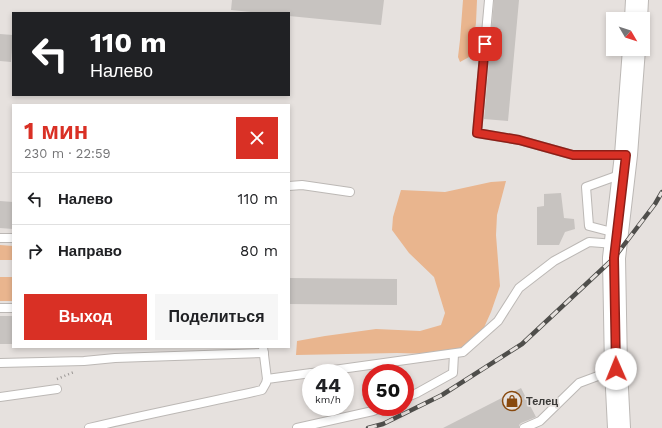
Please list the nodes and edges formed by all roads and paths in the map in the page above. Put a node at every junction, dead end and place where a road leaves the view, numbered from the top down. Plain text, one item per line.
1 (488, 0) edge
2 (637, 0) edge
3 (636, 12) edge
4 (633, 56) edge
5 (625, 164) junction
6 (290, 186) edge
7 (350, 192) dead end
8 (0, 238) edge
9 (12, 238) edge
10 (616, 239) junction
11 (0, 308) edge
12 (12, 308) edge
13 (263, 350) edge
14 (454, 354) junction
15 (84, 361) junction
16 (0, 362) edge
17 (354, 367) edge
18 (616, 369) junction
19 (302, 374) edge
20 (267, 379) junction
21 (57, 389) joint
22 (414, 394) edge
23 (0, 396) edge
24 (362, 413) edge
25 (89, 428) edge
26 (297, 428) edge
27 (524, 428) edge
28 (619, 428) edge

1 - 5 lane
2 - 3 main road
4 - 5 main road
5 - 10 main road
5 - 10 lane
6 - 7 lane
8 - 9 lane
10 - 14 lane
10 - 18 main road
11 - 12 lane
13 - 15 lane
13 - 20 lane
14 - 17 lane
14 - 22 lane
15 - 16 lane
15 - 21 path
18 - 27 lane
18 - 28 main road
19 - 20 lane
20 - 25 lane
21 - 23 lane
24 - 26 lane

